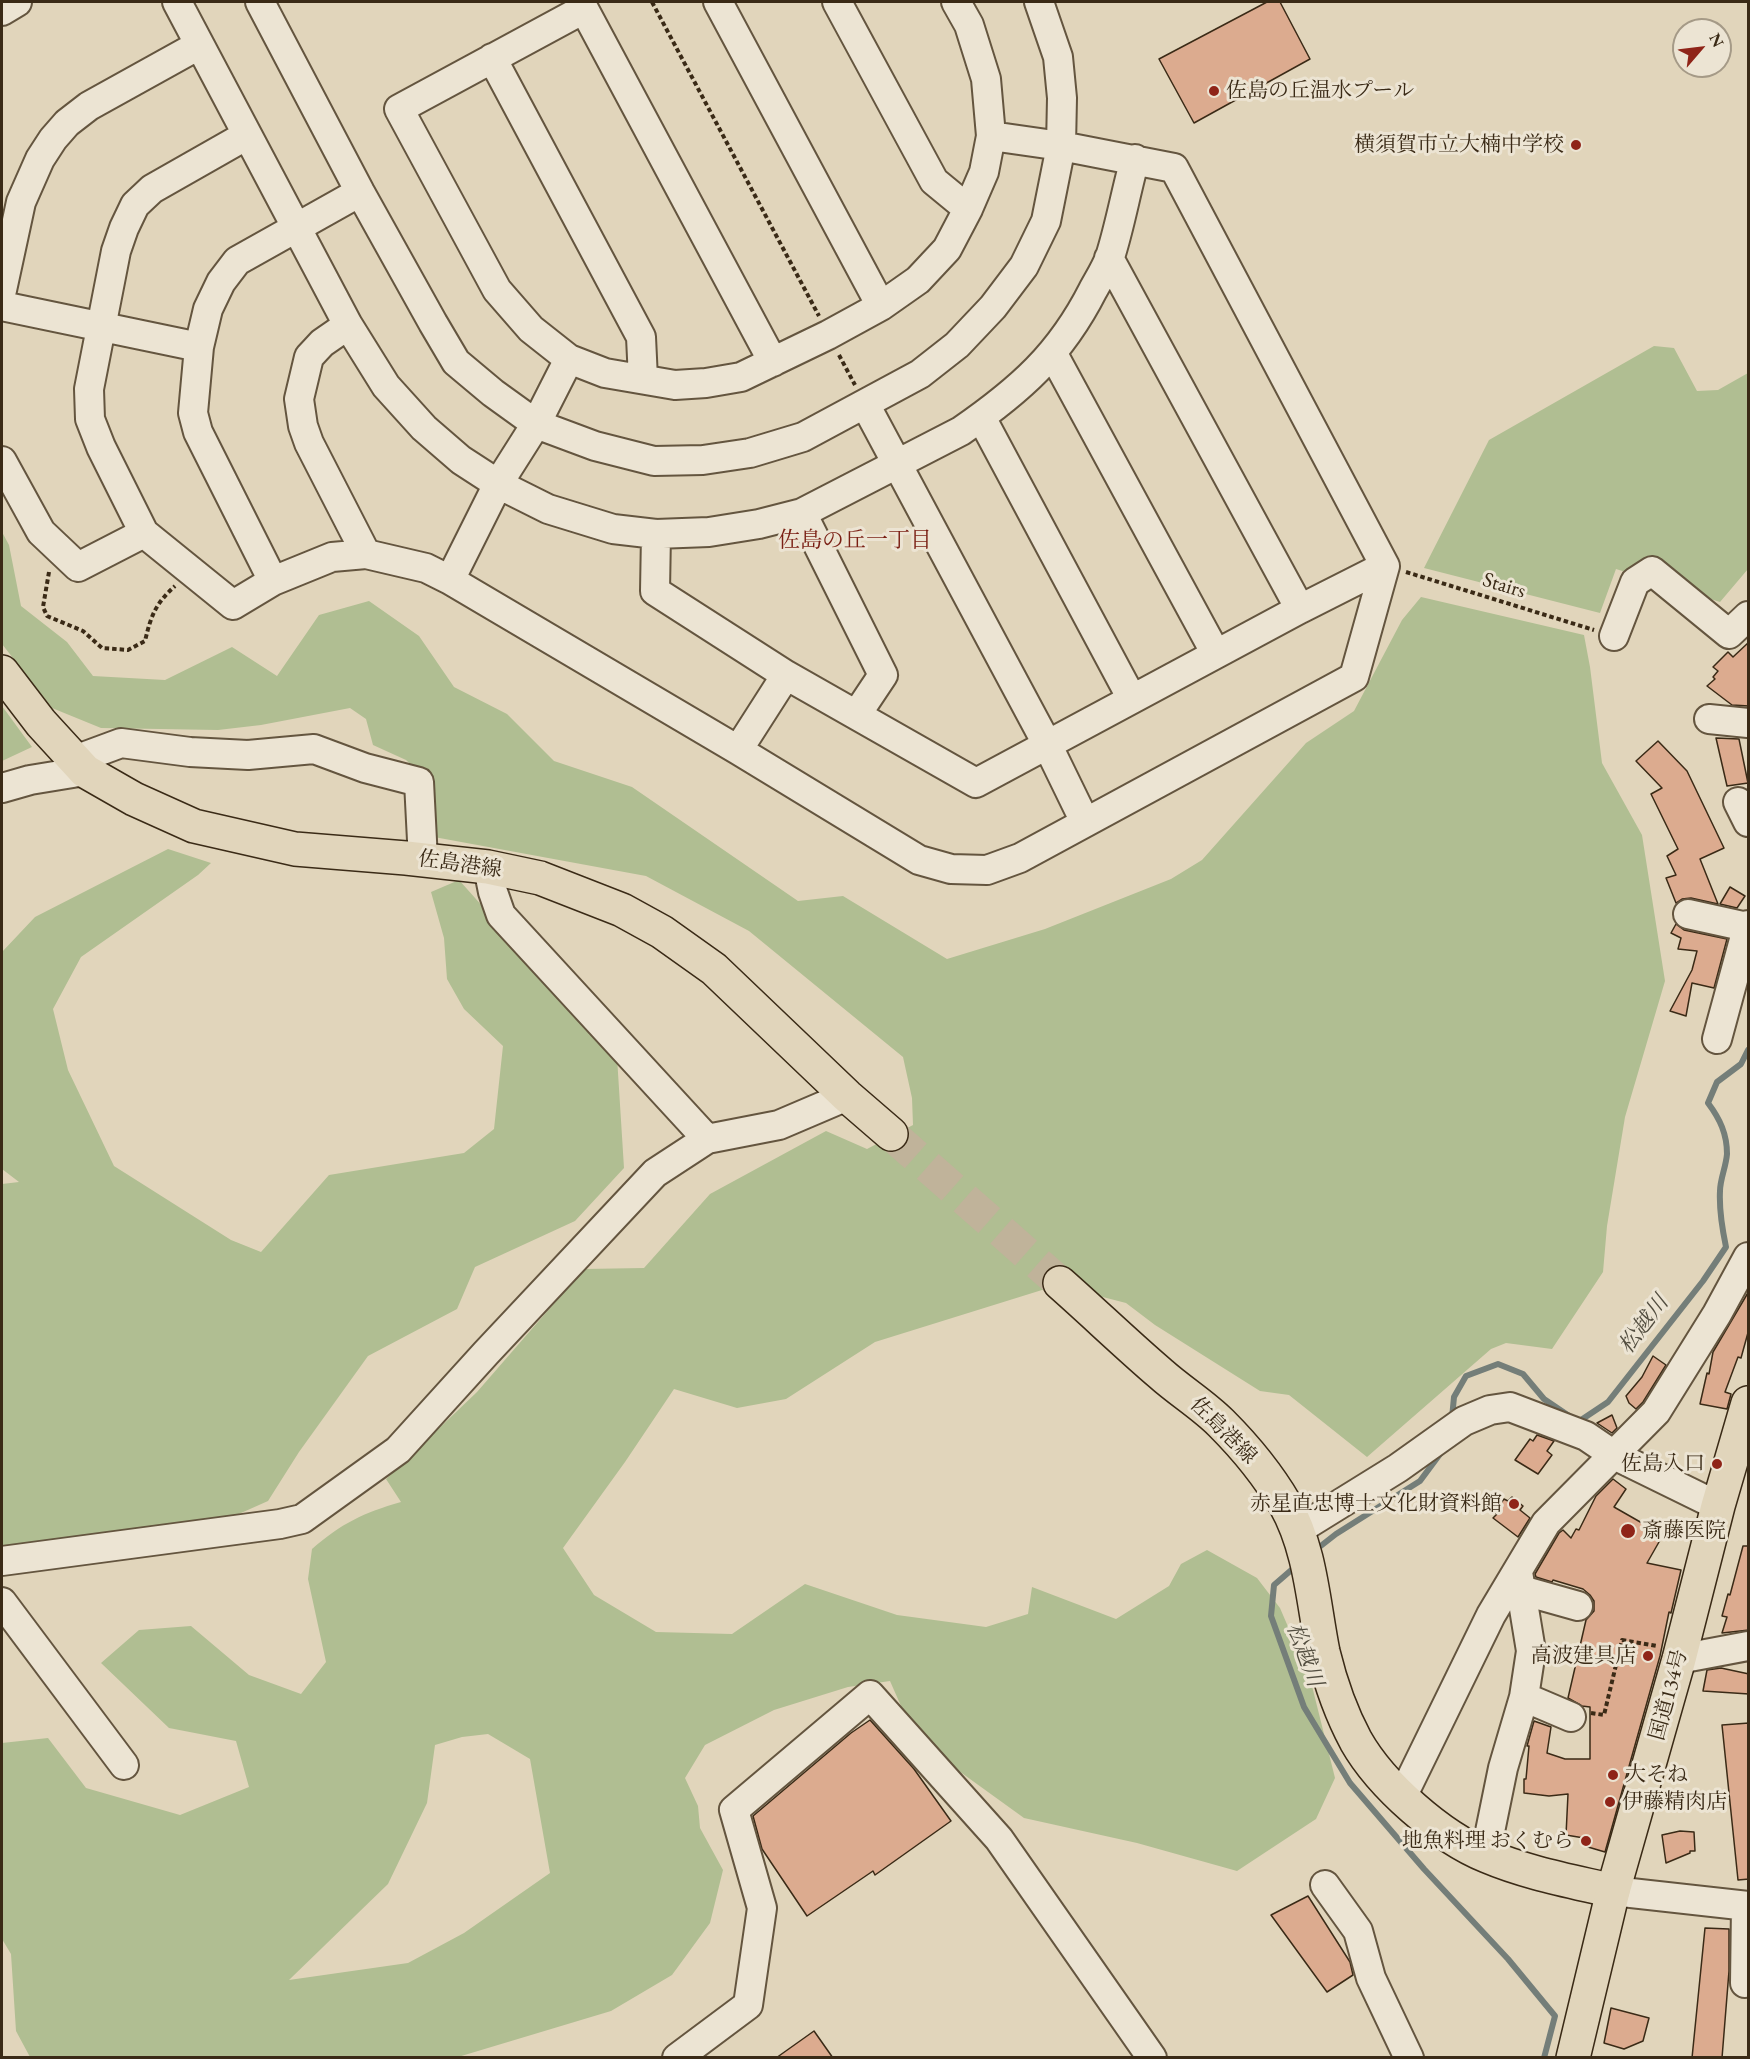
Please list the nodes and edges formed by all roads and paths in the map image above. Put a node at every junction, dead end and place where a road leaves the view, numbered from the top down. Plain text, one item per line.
1 (17, 2) edge
2 (177, 2) edge
3 (260, 2) edge
4 (652, 2) edge
5 (718, 2) edge
6 (837, 2) edge
7 (956, 2) edge
8 (1039, 2) edge
9 (2, 11) edge
10 (199, 45) junction
11 (492, 58) junction
12 (247, 135) junction
13 (991, 136) junction
14 (1061, 146) junction
15 (1134, 159) junction
16 (360, 192) junction
17 (968, 209) junction
18 (296, 227) junction
19 (1109, 258) junction
20 (2, 290) edge
21 (2, 306) edge
22 (881, 306) junction
23 (348, 325) junction
24 (101, 326) junction
25 (828, 335) junction
26 (199, 347) junction
27 (1053, 354) junction
28 (569, 359) junction
29 (773, 362) junction
30 (643, 380) junction
31 (865, 404) junction
32 (981, 417) junction
33 (536, 424) junction
34 (2, 461) edge
35 (896, 465) junction
36 (498, 484) junction
37 (802, 513) junction
38 (144, 533) junction
39 (656, 534) junction
40 (366, 554) junction
41 (68, 557) junction
42 (1385, 566) junction
43 (190, 571) junction
44 (450, 580) junction
45 (273, 581) junction
46 (1300, 609) junction
47 (1749, 616) edge
48 (1614, 636) joint
49 (1216, 654) junction
50 (2, 672) edge
51 (786, 675) junction
52 (1132, 699) junction
53 (857, 714) junction
54 (1709, 719) dead end
55 (1749, 723) edge
56 (1047, 744) junction
57 (738, 750) junction
58 (80, 765) junction
59 (2, 788) edge
60 (1085, 822) junction
61 (423, 860) junction
62 (488, 867) junction
63 (1688, 914) dead end
64 (1748, 926) edge
65 (1717, 1039) dead end
66 (847, 1096) junction
67 (891, 1134) tunnel mouth
68 (707, 1139) junction
69 (1749, 1257) edge
70 (1060, 1283) tunnel mouth
71 (1749, 1403) edge
72 (1614, 1455) junction
73 (1718, 1506) junction
74 (1300, 1534) junction
75 (2, 1561) edge
76 (1519, 1581) junction
77 (2, 1602) edge
78 (1578, 1606) dead end
79 (1749, 1646) edge
80 (1680, 1655) junction
81 (1524, 1697) junction
82 (1571, 1717) joint
83 (124, 1766) dead end
84 (1402, 1797) junction
85 (1485, 1856) junction
86 (1325, 1885) dead end
87 (1613, 1891) junction
88 (1747, 1906) edge
89 (1745, 1983) dead end
90 (677, 2058) edge
91 (1152, 2058) edge
92 (1409, 2058) edge
93 (1573, 2058) edge

1 - 9 street
2 - 10 street
3 - 16 street
4 - 25 path
5 - 22 street
6 - 17 street
7 - 13 street
8 - 14 street
10 - 12 street
10 - 20 street
11 - 28 street
11 - 29 street
11 - 30 street
12 - 18 street
12 - 24 street
13 - 14 street
13 - 17 street
14 - 15 street
14 - 31 street
15 - 19 street
15 - 42 street
16 - 18 street
16 - 33 street
17 - 22 street
18 - 23 street
18 - 26 street
19 - 27 street
19 - 46 street
21 - 24 street
22 - 25 street
23 - 36 street
23 - 40 street
24 - 26 street
24 - 38 street
25 - 29 street
25 - 31 path
26 - 45 street
27 - 32 street
27 - 49 street
28 - 30 street
28 - 33 street
29 - 30 street
31 - 33 street
31 - 35 street
32 - 35 street
32 - 52 street
33 - 36 street
34 - 41 street
35 - 37 street
35 - 56 street
36 - 39 street
36 - 44 street
37 - 39 street
37 - 53 street
38 - 41 street
38 - 43 street
39 - 51 street
40 - 44 street
40 - 45 street
41 - 43 path
42 - 46 street
42 - 48 path, Stairs
42 - 60 street
43 - 45 street
44 - 57 street
46 - 49 street
47 - 48 street
49 - 52 street
50 - 58 main road, 佐島港線
51 - 53 street
51 - 57 street
52 - 56 street
53 - 56 street
54 - 55 street
56 - 60 street
57 - 60 street
58 - 59 street
58 - 61 main road, 佐島港線
58 - 61 street
61 - 62 main road, 佐島港線
62 - 66 main road, 佐島港線
62 - 68 street
63 - 64 street
64 - 65 street
66 - 67 main road, 佐島港線
66 - 68 street
68 - 75 street
69 - 72 street
70 - 74 main road, 佐島港線
71 - 73 main road, 国道134号
72 - 73 street
72 - 74 street
72 - 76 street
73 - 80 main road, 国道134号
74 - 84 main road, 佐島港線
76 - 78 street
76 - 81 street
76 - 84 street
77 - 83 street
79 - 80 street
80 - 82 path
80 - 87 main road, 国道134号
81 - 82 street
81 - 85 street
84 - 85 main road, 佐島港線
85 - 87 main road, 佐島港線
86 - 92 street
87 - 88 street
87 - 93 main road, 国道134号
88 - 89 street
90 - 91 street

